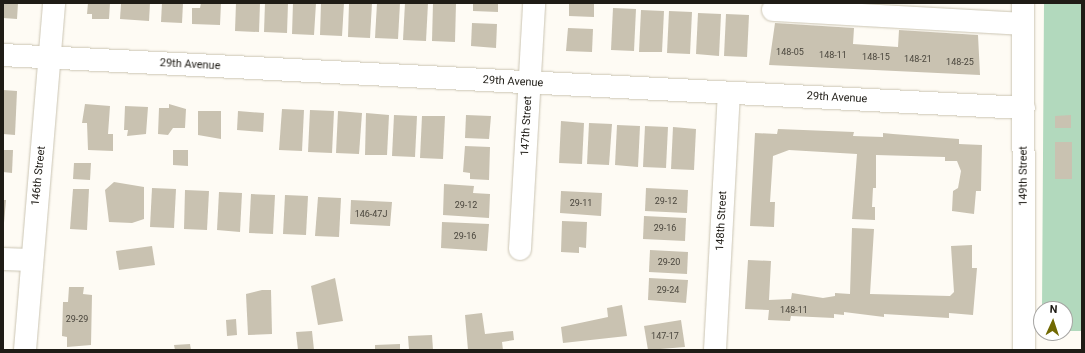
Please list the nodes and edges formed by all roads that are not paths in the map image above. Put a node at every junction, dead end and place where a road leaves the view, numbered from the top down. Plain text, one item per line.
1 (54, 3) edge
2 (534, 3) edge
3 (772, 10) dead end
4 (1023, 14) edge
5 (3, 56) edge
6 (51, 58) junction
7 (530, 82) junction
8 (729, 93) junction
9 (1024, 108) junction
10 (520, 249) dead end
11 (3, 259) edge
12 (30, 260) junction
13 (25, 350) edge
14 (715, 350) edge
15 (1024, 350) edge

1 - 6 street, 146th Street
2 - 7 street, 147th Street
3 - 4 street
4 - 9 street, 149th Street
5 - 6 street, 29th Avenue
6 - 7 street, 29th Avenue
6 - 12 street, 146th Street
7 - 8 street, 29th Avenue
7 - 10 street, 147th Street
8 - 9 street, 29th Avenue
8 - 14 street, 148th Street
9 - 15 street, 149th Street
11 - 12 street
12 - 13 street, 146th Street

